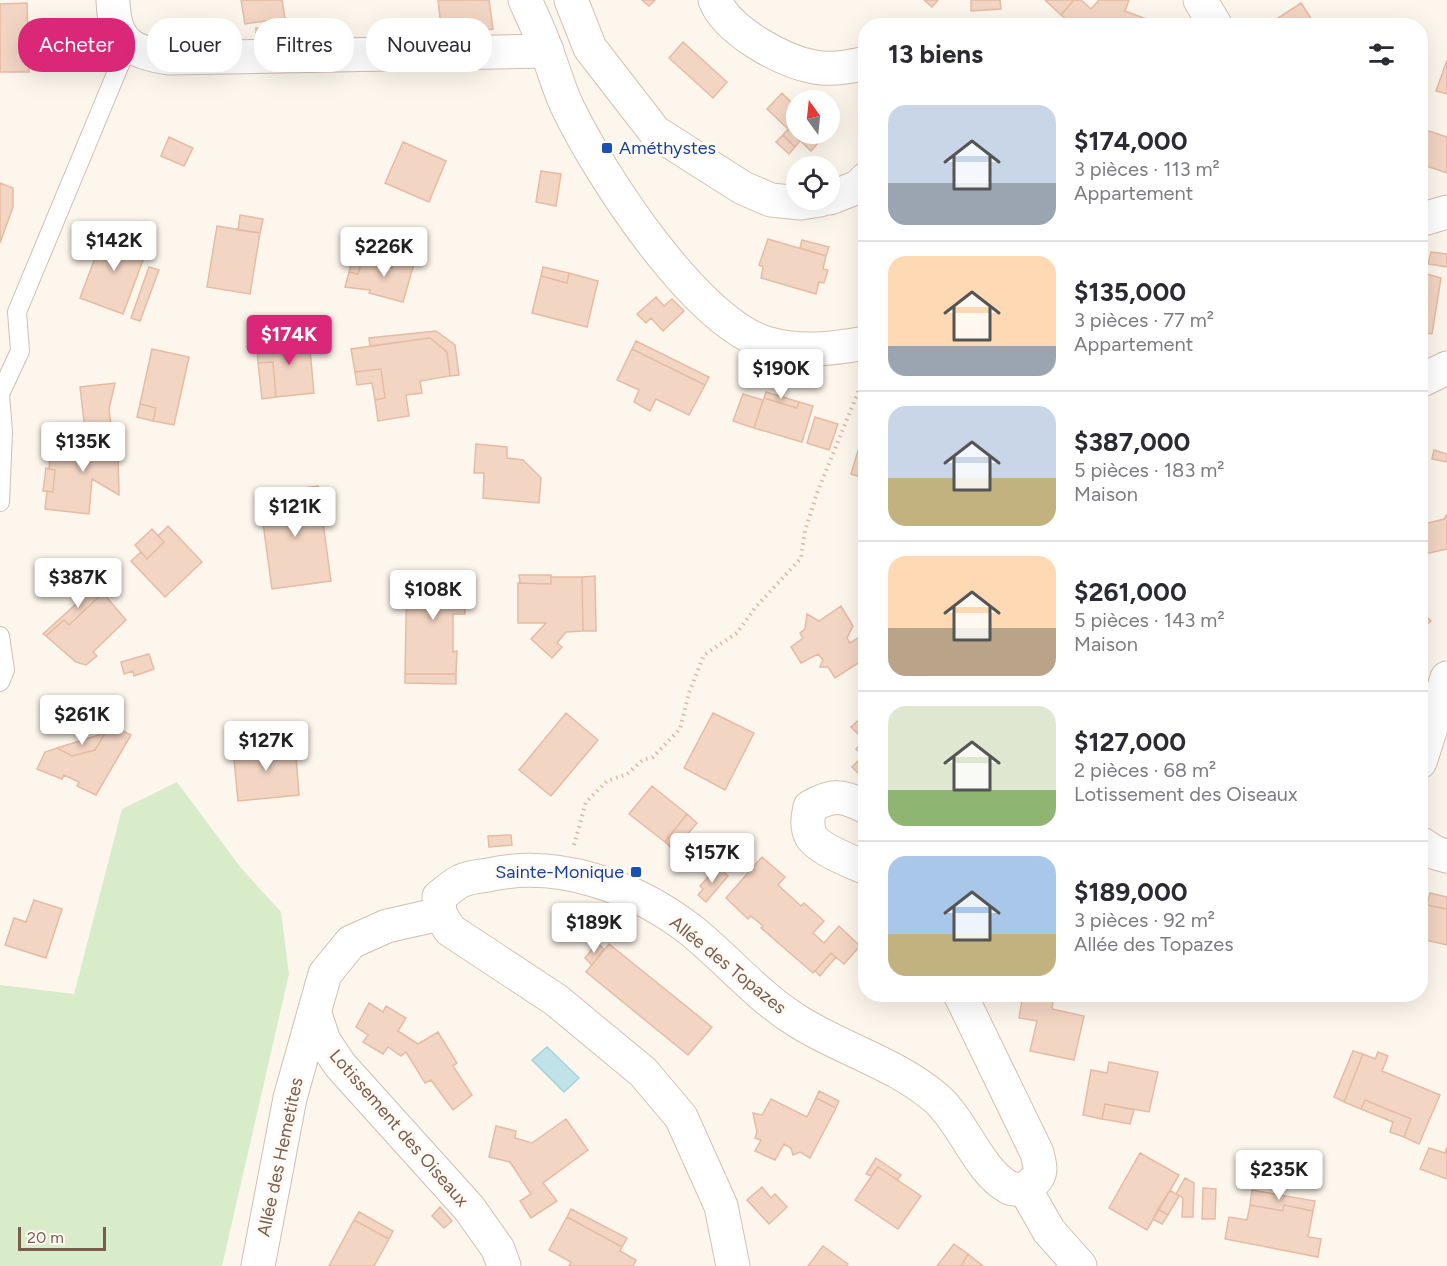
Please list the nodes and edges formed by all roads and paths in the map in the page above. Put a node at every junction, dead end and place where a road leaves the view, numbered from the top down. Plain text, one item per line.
1 (114, 0) edge
2 (525, 0) edge
3 (571, 0) edge
4 (715, 0) edge
5 (1200, 0) edge
6 (117, 18) edge
7 (1211, 18) edge
8 (135, 48) edge
9 (547, 51) junction
10 (858, 65) edge
11 (117, 72) edge
12 (858, 187) edge
13 (840, 194) edge
14 (786, 202) edge
15 (1447, 212) edge
16 (1428, 218) edge
17 (858, 344) edge
18 (1447, 368) edge
19 (1428, 377) edge
20 (858, 396) edge
21 (0, 502) edge
22 (0, 636) edge
23 (1447, 678) edge
24 (0, 682) edge
25 (1428, 737) edge
26 (858, 803) edge
27 (1428, 848) edge
28 (1447, 856) edge
29 (858, 864) edge
30 (554, 872) junction
31 (440, 914) junction
32 (964, 1002) edge
33 (315, 1014) junction
34 (1025, 1189) junction
35 (258, 1266) edge
36 (504, 1266) edge
37 (733, 1266) edge
38 (1080, 1266) edge

1 - 6 main road
2 - 9 main road
3 - 14 main road
4 - 10 main road
5 - 7 main road
8 - 9 main road
9 - 17 main road
11 - 21 lane
12 - 13 main road
15 - 16 main road
18 - 19 main road
20 - 30 path
22 - 24 lane
23 - 25 main road
26 - 29 main road
27 - 28 main road
30 - 31 main road, Allée des Topazes
30 - 34 main road, Allée des Topazes
31 - 33 main road
31 - 37 main road
32 - 34 main road
33 - 35 main road, Allée des Hemetites
33 - 36 main road, Lotissement des Oiseaux
34 - 38 main road

